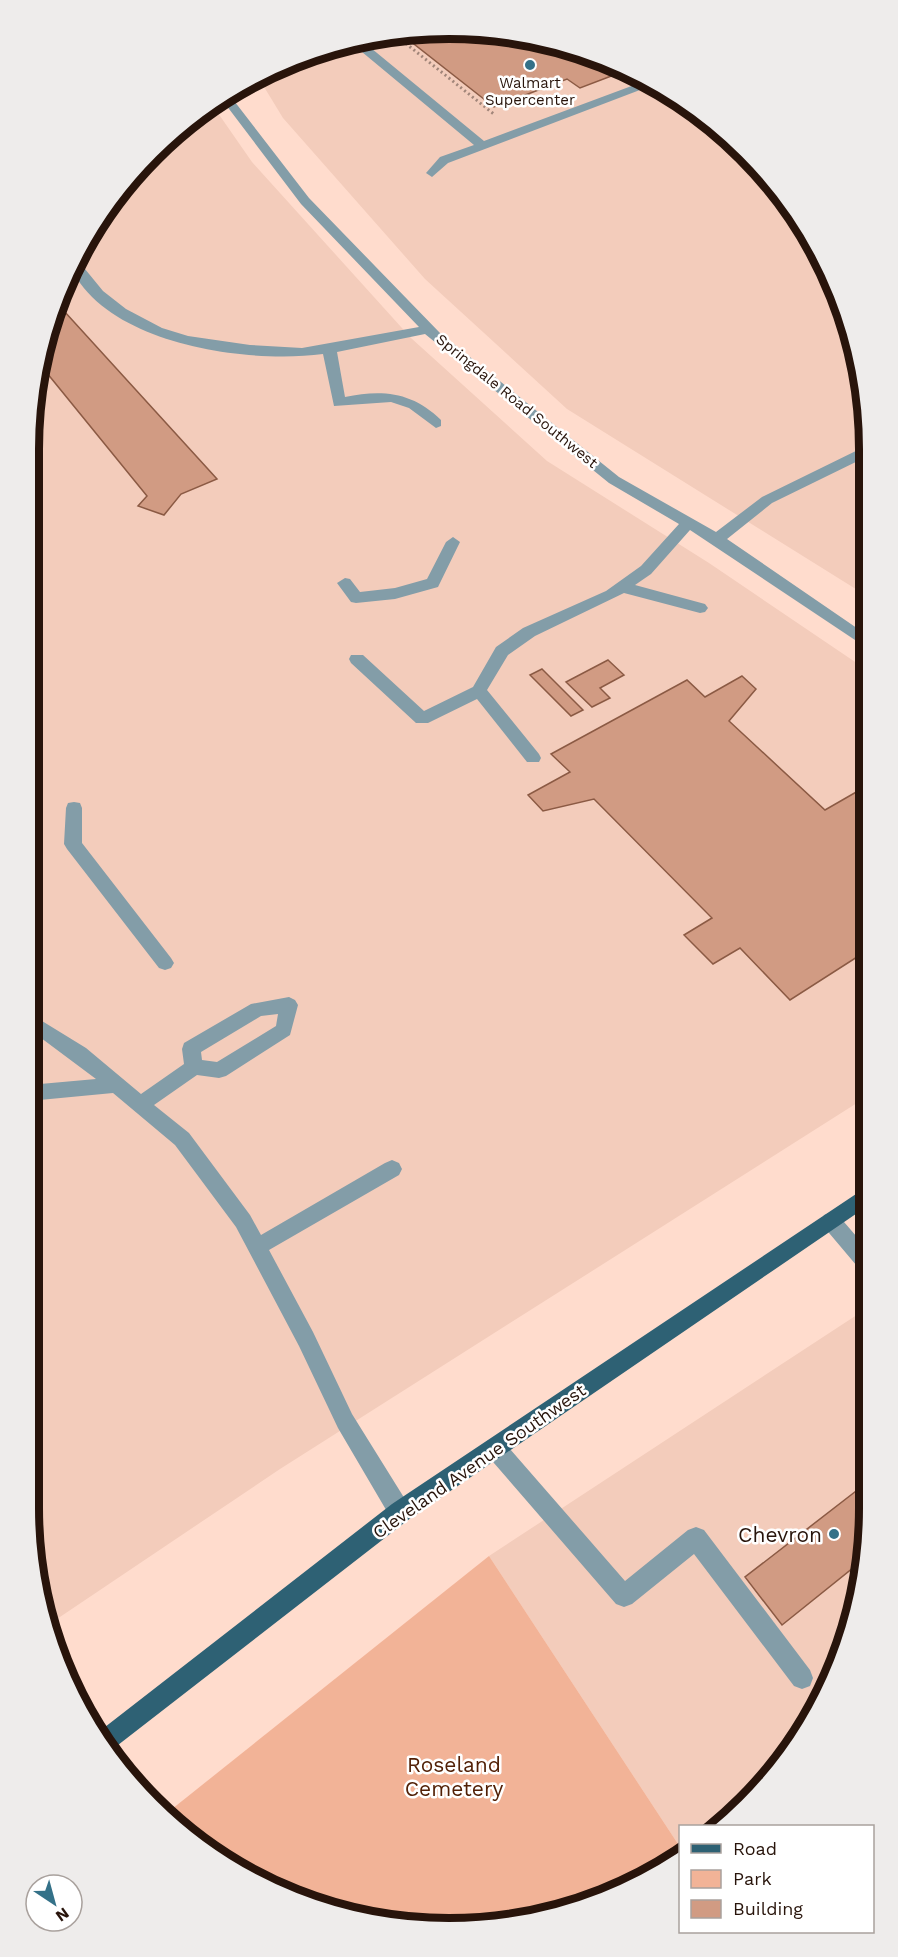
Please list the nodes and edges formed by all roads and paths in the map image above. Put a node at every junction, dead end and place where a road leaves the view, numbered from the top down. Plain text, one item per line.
1 (404, 42) edge
2 (365, 48) edge
3 (640, 86) edge
4 (230, 103) edge
5 (672, 105) edge
6 (498, 117) dead end
7 (704, 128) edge
8 (482, 145) junction
9 (432, 173) dead end
10 (79, 273) edge
11 (428, 329) junction
12 (329, 348) junction
13 (436, 423) dead end
14 (859, 454) edge
15 (688, 523) junction
16 (717, 539) junction
17 (453, 542) dead end
18 (345, 583) dead end
19 (622, 586) junction
20 (700, 608) dead end
21 (859, 637) edge
22 (357, 660) dead end
23 (479, 691) junction
24 (533, 758) dead end
25 (74, 808) dead end
26 (165, 963) dead end
27 (39, 1027) edge
28 (194, 1067) junction
29 (117, 1085) junction
30 (39, 1091) edge
31 (141, 1104) junction
32 (392, 1169) dead end
33 (859, 1201) edge
34 (831, 1221) junction
35 (257, 1247) junction
36 (859, 1254) edge
37 (495, 1448) junction
38 (400, 1512) junction
39 (802, 1678) dead end
40 (109, 1738) edge

1 - 6 path
2 - 8 street
3 - 8 street
4 - 11 street, Springdale Road Southwest
5 - 7 path
8 - 9 street
10 - 12 street
11 - 12 street
11 - 15 street, Springdale Road Southwest
12 - 13 street
14 - 16 street
15 - 16 street, Springdale Road Southwest
15 - 19 street
16 - 21 street, Springdale Road Southwest
17 - 18 street
19 - 20 street
19 - 23 street
22 - 23 street
23 - 24 street
25 - 26 street
27 - 29 street
28 - 28 street
28 - 31 street
29 - 30 street
29 - 31 street
31 - 35 street
32 - 35 street
33 - 34 main road, Cleveland Avenue Southwest
34 - 36 street
34 - 37 main road, Cleveland Avenue Southwest
35 - 38 street
37 - 38 main road, Cleveland Avenue Southwest
37 - 39 street
38 - 40 main road, Cleveland Avenue Southwest

